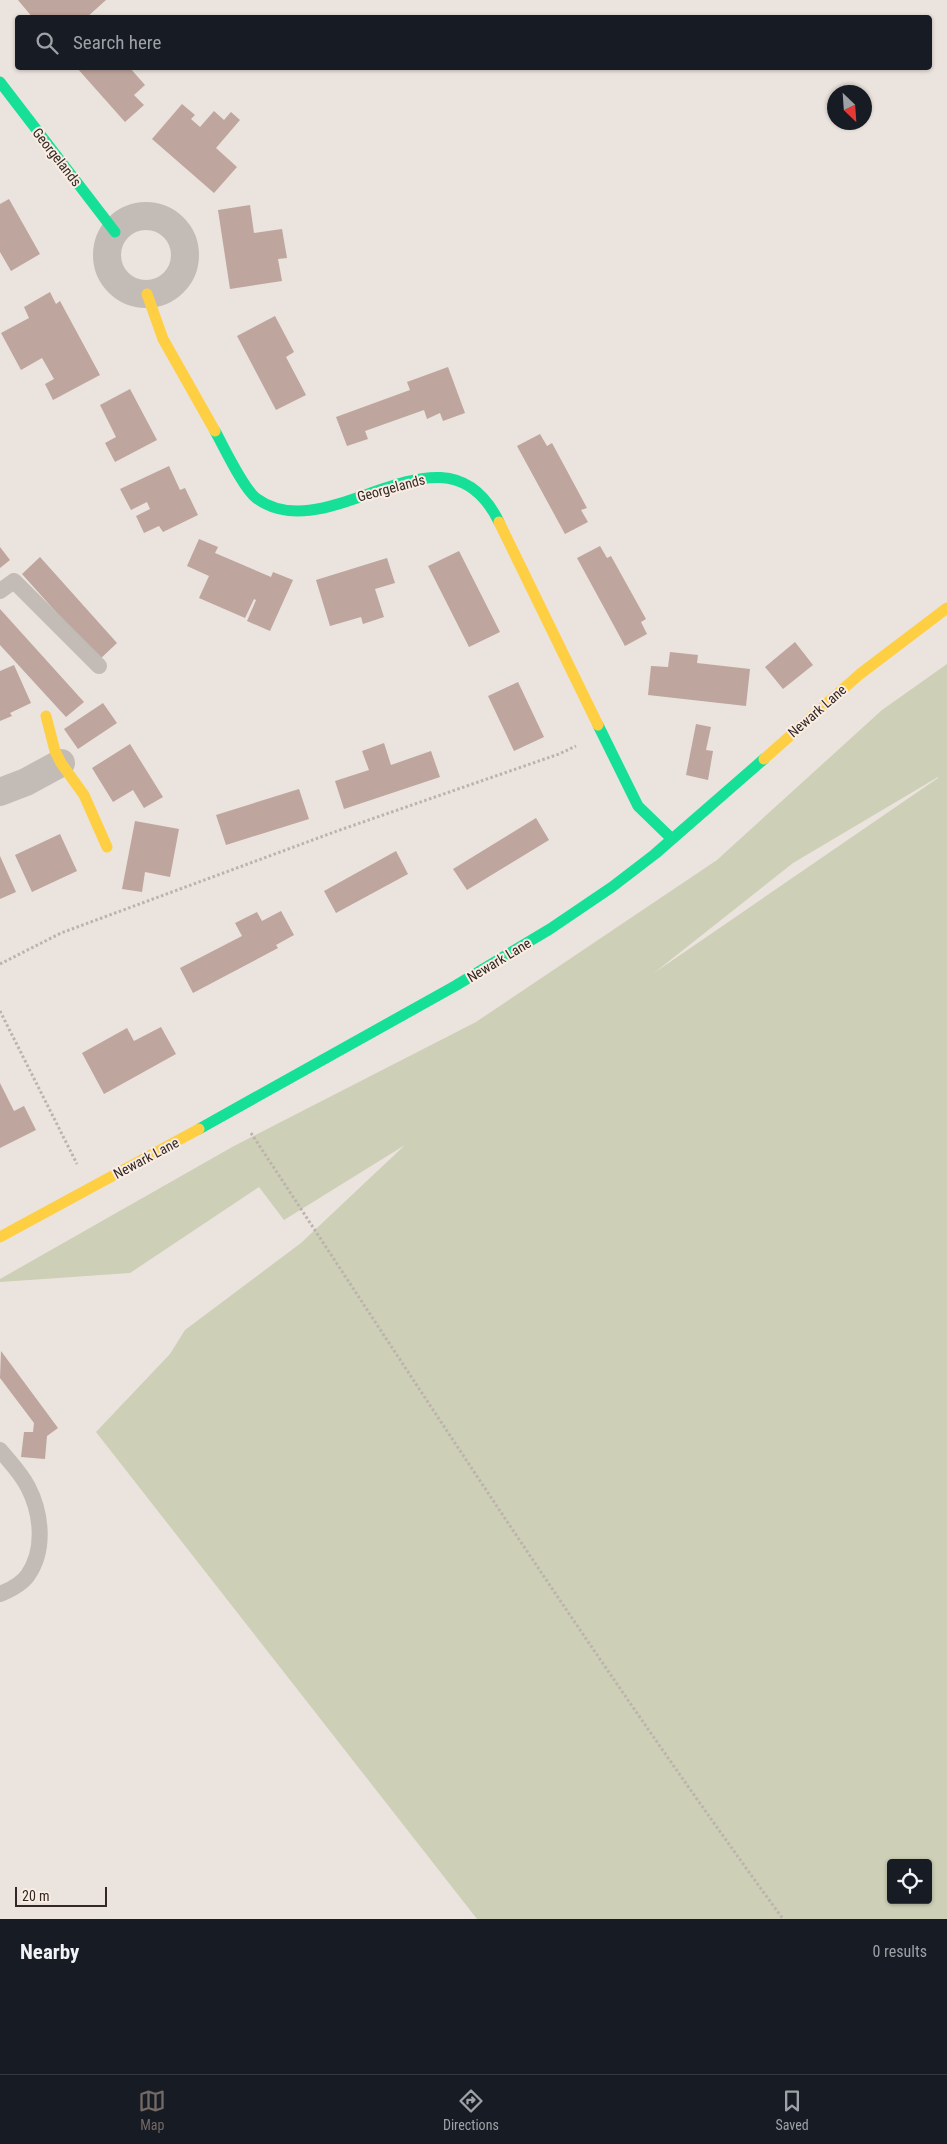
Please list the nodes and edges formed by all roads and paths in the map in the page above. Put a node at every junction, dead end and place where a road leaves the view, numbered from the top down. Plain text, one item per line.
1 (0, 82) edge
2 (115, 232) junction
3 (147, 294) junction
4 (0, 591) edge
5 (947, 608) edge
6 (99, 666) dead end
7 (46, 716) dead end
8 (602, 734) junction
9 (61, 763) junction
10 (0, 792) edge
11 (672, 839) junction
12 (107, 847) dead end
13 (0, 964) edge
14 (0, 1011) edge
15 (235, 1110) junction
16 (90, 1189) junction
17 (0, 1238) edge
18 (0, 1450) edge
19 (0, 1594) edge
20 (783, 1919) edge

1 - 2 street, Georgelands
2 - 3 street
2 - 3 street
3 - 8 street, Georgelands
4 - 6 lane
5 - 11 street, Newark Lane
7 - 9 street
8 - 11 street, Georgelands
8 - 13 path
9 - 10 street
9 - 12 street
11 - 15 street, Newark Lane
14 - 16 path
15 - 16 street, Newark Lane
15 - 20 path
16 - 17 street, Newark Lane
18 - 19 lane

